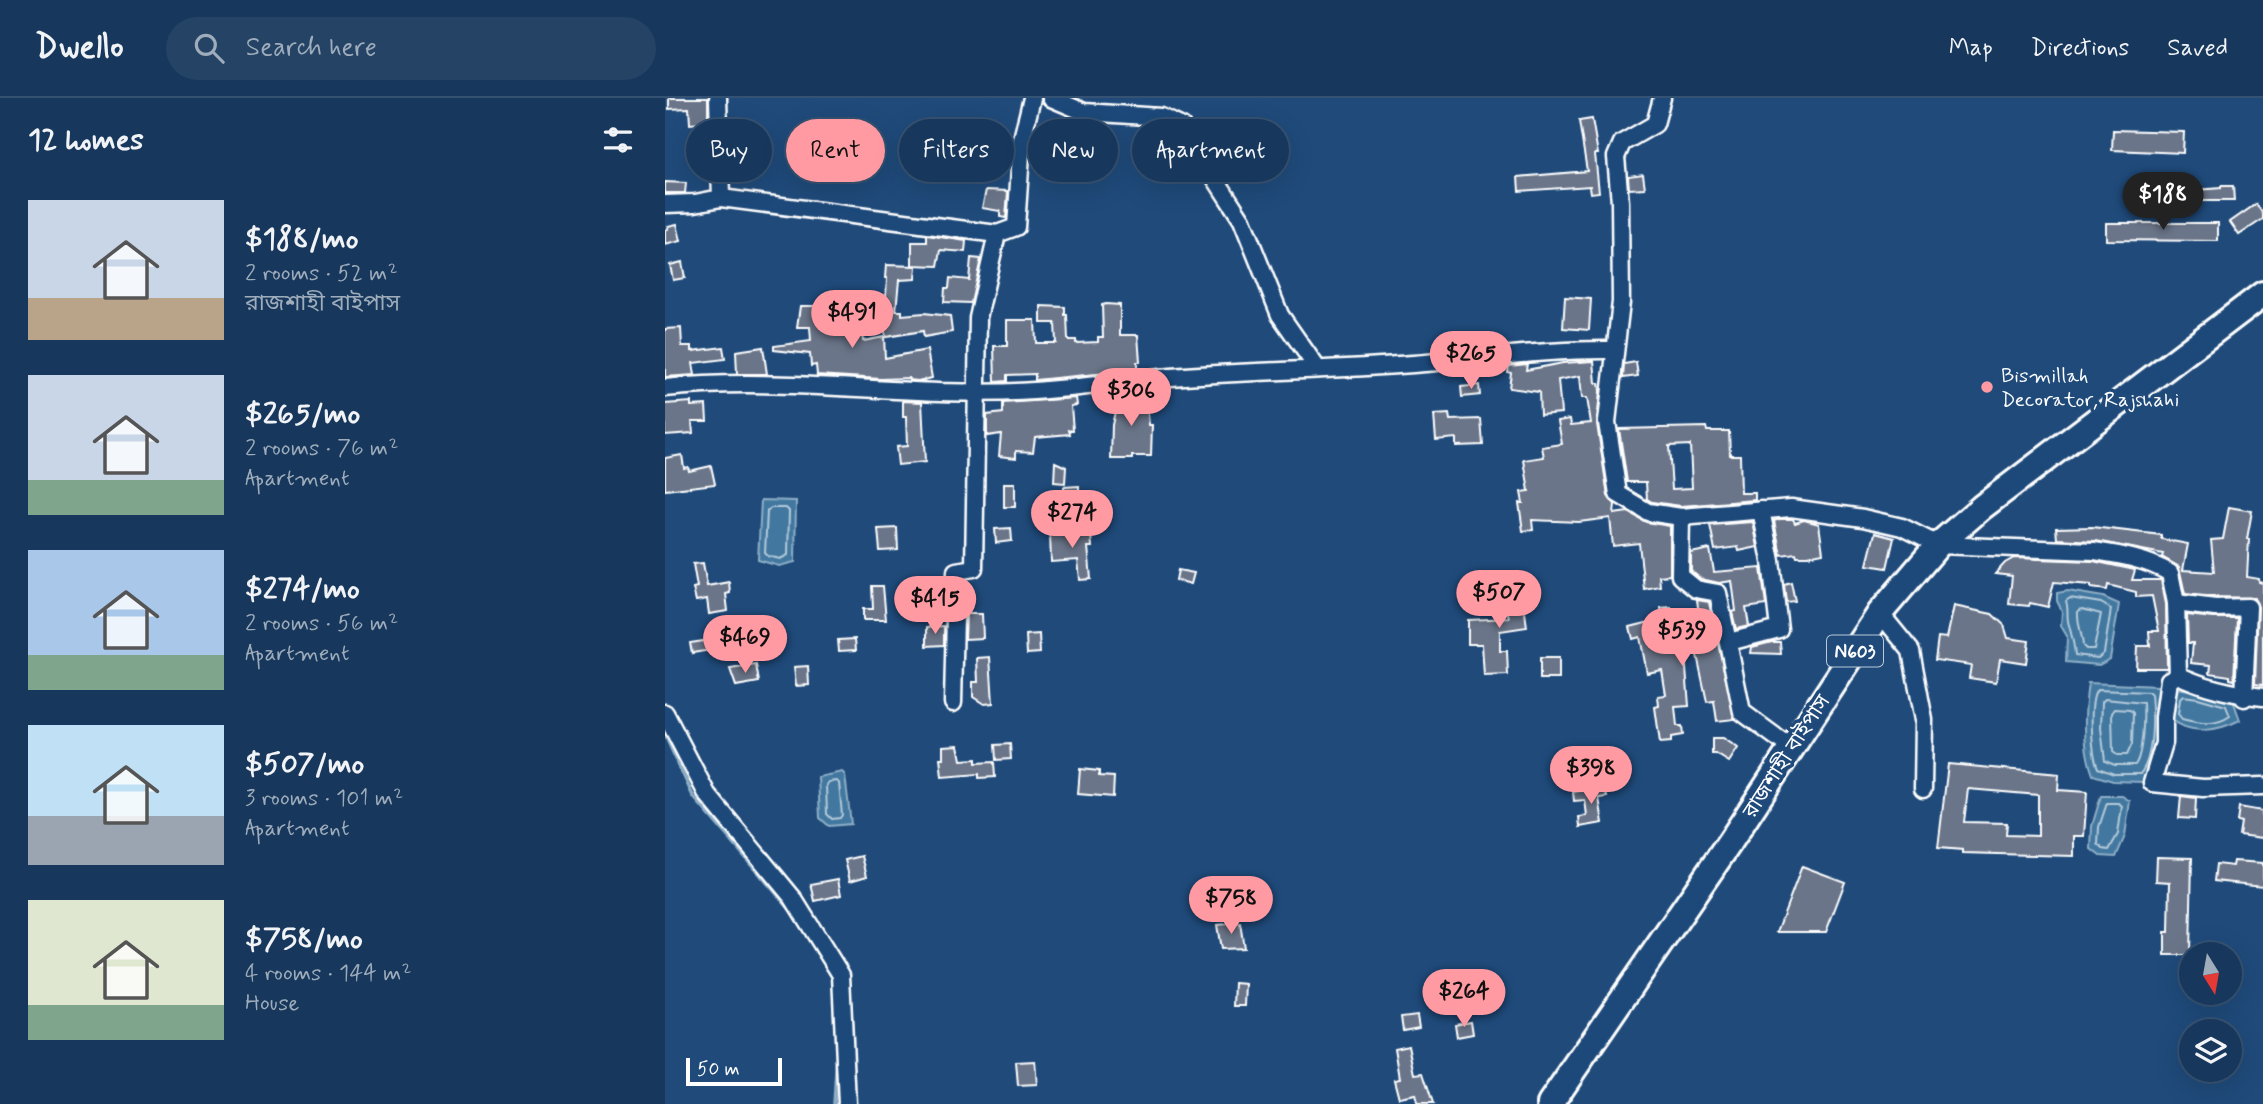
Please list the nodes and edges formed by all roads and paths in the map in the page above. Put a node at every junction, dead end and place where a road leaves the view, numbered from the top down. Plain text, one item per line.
1 (717, 98) edge
2 (1032, 98) edge
3 (1051, 98) edge
4 (1662, 98) edge
5 (721, 198) junction
6 (665, 204) edge
7 (997, 234) junction
8 (2263, 293) edge
9 (1613, 350) junction
10 (1317, 368) junction
11 (665, 387) edge
12 (978, 394) junction
13 (1761, 510) junction
14 (1681, 517) junction
15 (1938, 545) junction
16 (2176, 603) junction
17 (2255, 607) edge
18 (1880, 613) junction
19 (1729, 642) junction
20 (2178, 675) junction
21 (2263, 697) edge
22 (2244, 698) dead end
23 (953, 702) dead end
24 (665, 713) edge
25 (1791, 748) junction
26 (2263, 786) edge
27 (1923, 789) dead end
28 (847, 1104) edge
29 (1550, 1104) edge

1 - 5 street
2 - 7 street
3 - 10 street
4 - 9 street
5 - 6 street
5 - 7 street
7 - 12 street
8 - 15 highway, রাজশাহী বাইপাস / N603
9 - 10 street
9 - 14 street
10 - 12 street
11 - 12 street
12 - 23 street
13 - 14 street
13 - 15 street
13 - 19 street
14 - 19 street
15 - 16 street
15 - 18 highway, রাজশাহী বাইপাস / N603
16 - 17 street
16 - 20 street
17 - 22 street
18 - 25 highway, রাজশাহী বাইপাস / N603
18 - 27 street
19 - 25 street
20 - 21 street
20 - 26 street
24 - 28 street
25 - 29 highway, রাজশাহী বাইপাস / N603

